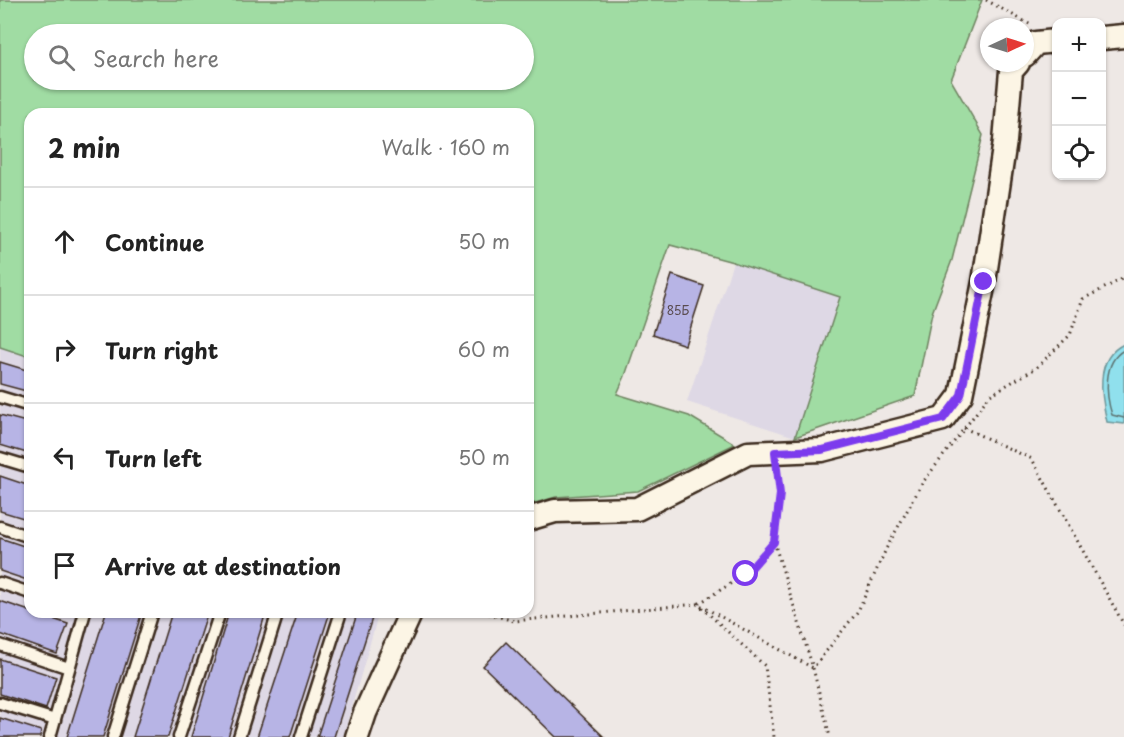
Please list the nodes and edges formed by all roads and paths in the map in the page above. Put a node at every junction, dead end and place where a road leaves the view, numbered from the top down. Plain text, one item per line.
1 (986, 0) edge
2 (1037, 27) dead end
3 (1124, 36) edge
4 (1106, 38) edge
5 (1052, 41) edge
6 (1034, 45) edge
7 (1011, 72) edge
8 (1124, 278) edge
9 (0, 397) edge
10 (24, 404) edge
11 (964, 428) junction
12 (775, 452) junction
13 (0, 458) edge
14 (24, 465) edge
15 (534, 517) edge
16 (0, 527) edge
17 (24, 535) edge
18 (774, 542) junction
19 (0, 583) edge
20 (24, 591) edge
21 (698, 604) junction
22 (83, 618) edge
23 (150, 618) edge
24 (218, 618) edge
25 (276, 618) edge
26 (339, 618) edge
27 (408, 618) edge
28 (504, 618) edge
29 (1124, 625) edge
30 (0, 645) edge
31 (69, 668) junction
32 (813, 668) junction
33 (0, 703) edge
34 (55, 720) junction
35 (50, 737) edge
36 (113, 737) edge
37 (180, 737) edge
38 (239, 737) edge
39 (301, 737) edge
40 (357, 737) edge
41 (774, 737) edge
42 (830, 737) edge

1 - 2 path
3 - 4 street
5 - 6 street
7 - 12 street
8 - 11 path
9 - 10 lane
11 - 29 path
11 - 32 path
12 - 15 street
12 - 18 path
13 - 14 lane
16 - 17 lane
18 - 21 path
18 - 32 path
19 - 20 lane
21 - 28 path
21 - 32 path
21 - 41 path
22 - 31 lane
23 - 36 lane
24 - 37 lane
25 - 38 lane
26 - 39 lane
27 - 40 street
30 - 31 lane
31 - 34 lane
32 - 42 path
33 - 34 lane
34 - 35 lane

